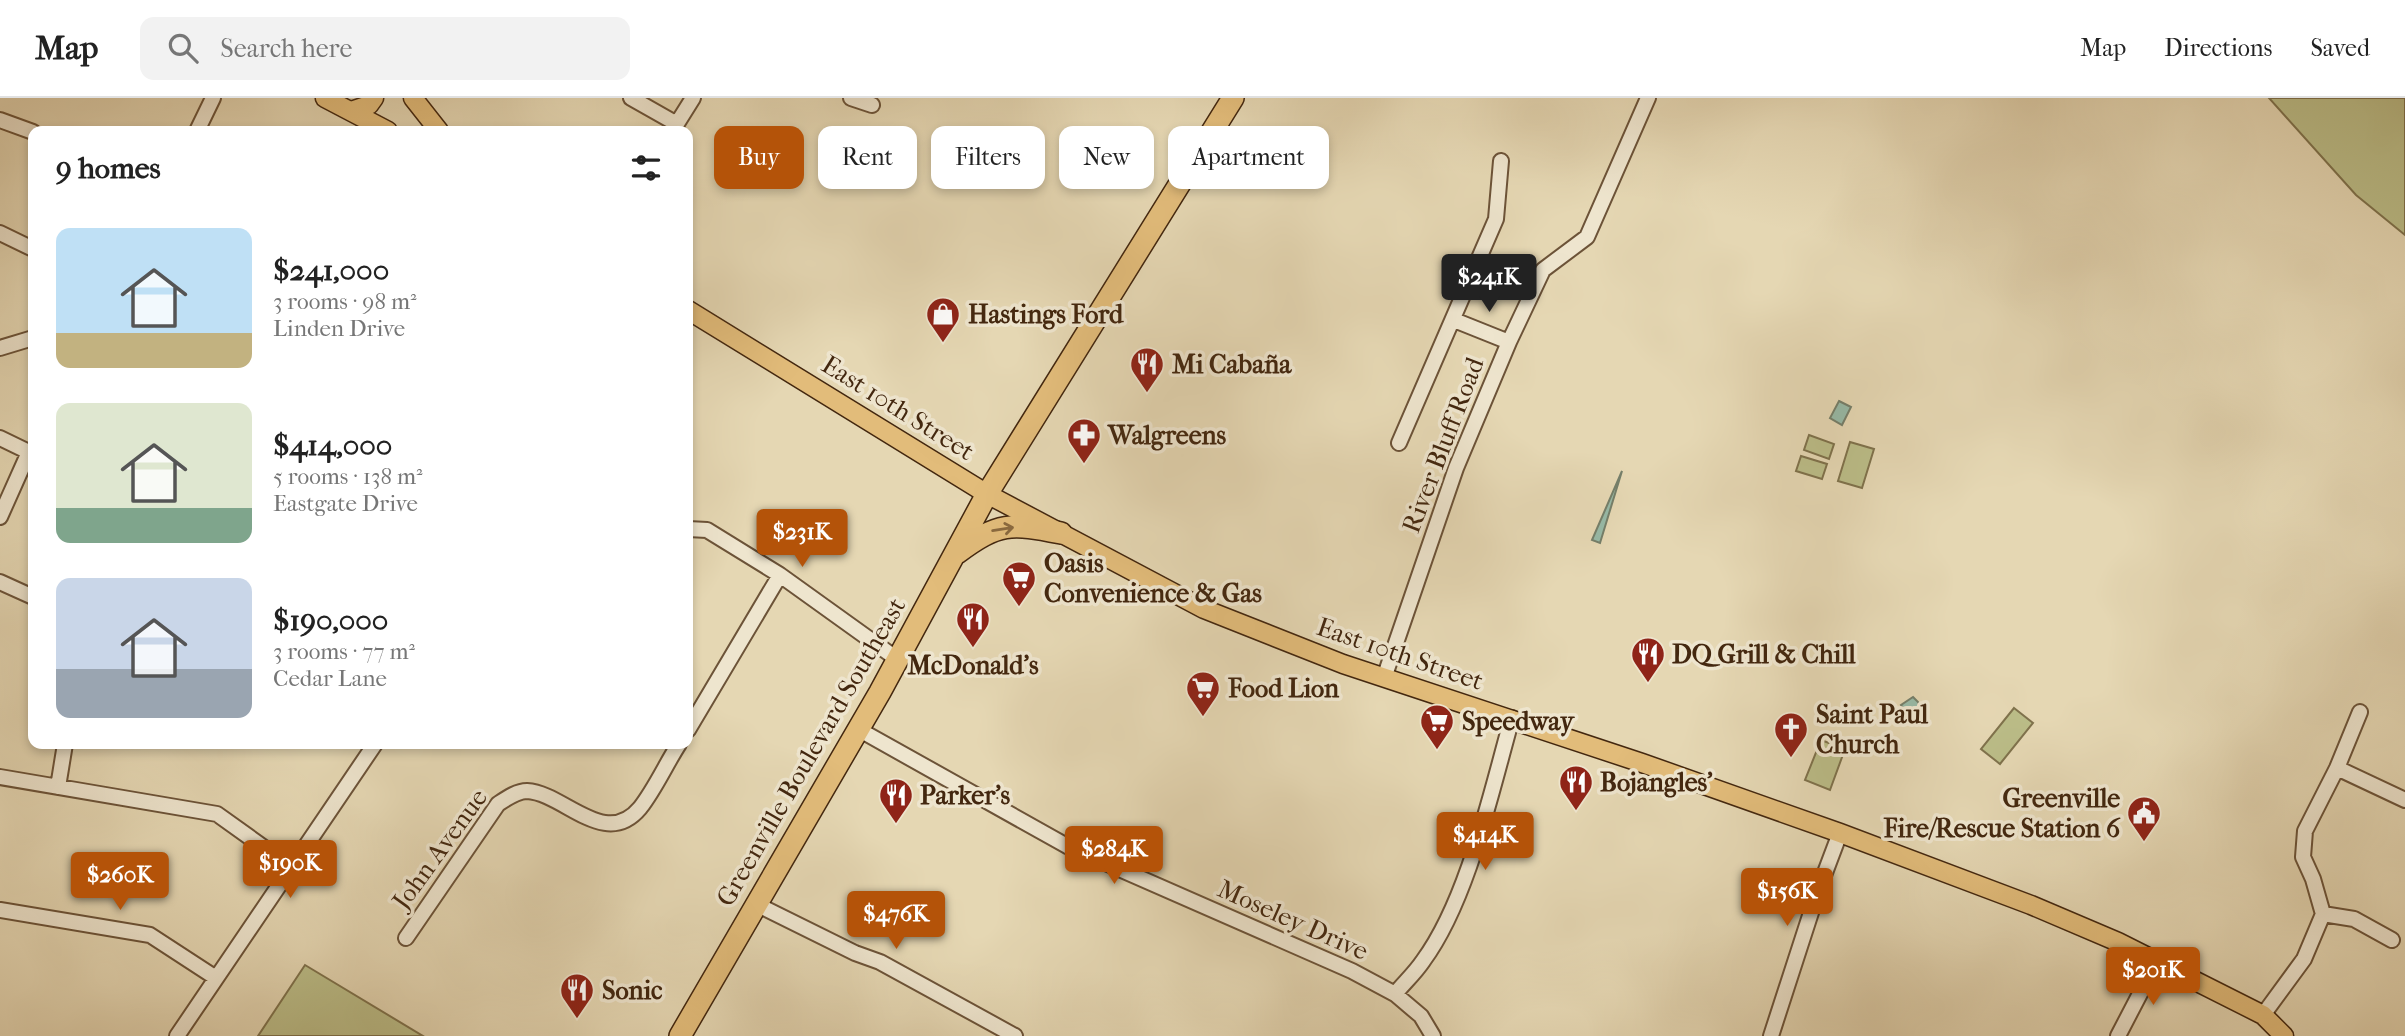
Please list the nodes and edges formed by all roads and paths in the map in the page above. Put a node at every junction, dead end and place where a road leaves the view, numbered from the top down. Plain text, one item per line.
1 (213, 98) edge
2 (325, 98) edge
3 (374, 98) edge
4 (414, 98) edge
5 (631, 98) edge
6 (693, 98) edge
7 (851, 98) edge
8 (1234, 98) edge
9 (1648, 98) edge
10 (353, 104) edge
11 (872, 106) dead end
12 (0, 120) edge
13 (199, 126) edge
14 (382, 126) edge
15 (435, 126) edge
16 (672, 126) edge
17 (676, 126) edge
18 (28, 130) edge
19 (1501, 161) dead end
20 (0, 233) edge
21 (28, 247) edge
22 (693, 313) edge
23 (1454, 320) junction
24 (28, 340) edge
25 (1509, 342) junction
26 (0, 348) edge
27 (0, 438) edge
28 (1399, 443) dead end
29 (28, 452) edge
30 (28, 459) edge
31 (987, 494) junction
32 (0, 517) edge
33 (693, 529) edge
34 (1061, 533) junction
35 (953, 556) junction
36 (780, 575) junction
37 (0, 582) edge
38 (28, 595) edge
39 (897, 659) junction
40 (1384, 678) junction
41 (2360, 712) dead end
42 (1511, 719) junction
43 (693, 722) edge
44 (858, 729) junction
45 (64, 749) edge
46 (367, 749) edge
47 (676, 749) edge
48 (2337, 768) junction
49 (0, 777) edge
50 (58, 787) junction
51 (2405, 800) edge
52 (1840, 833) junction
53 (291, 867) junction
54 (756, 904) junction
55 (0, 910) edge
56 (2323, 914) junction
57 (405, 938) dead end
58 (2392, 940) dead end
59 (2157, 961) junction
60 (216, 978) junction
61 (1395, 994) junction
62 (2263, 1015) junction
63 (177, 1036) edge
64 (680, 1036) edge
65 (1016, 1036) edge
66 (1433, 1036) edge
67 (1771, 1036) edge
68 (2118, 1036) edge
69 (2284, 1036) edge

1 - 13 street
2 - 10 main road
3 - 10 main road
4 - 15 main road
5 - 16 street
6 - 17 street
7 - 11 street
8 - 31 highway, Greenville Boulevard Southeast
9 - 25 street, River Bluff Road
10 - 14 main road
12 - 18 street
19 - 23 street
20 - 21 street
22 - 31 main road, East 10th Street
23 - 25 street
23 - 28 street
24 - 26 street
25 - 40 street, River Bluff Road
27 - 29 street
30 - 32 street
31 - 34 main road, East 10th Street
31 - 35 highway, Greenville Boulevard Southeast
33 - 36 street
35 -> 34 highway
34 - 40 main road, East 10th Street
35 - 39 highway, Greenville Boulevard Southeast
36 - 39 street
36 - 43 street
37 - 38 street
39 - 44 highway, Greenville Boulevard Southeast
40 - 42 main road, East 10th Street
41 - 48 street
42 - 52 main road, East 10th Street
42 - 61 street
44 - 54 highway, Greenville Boulevard Southeast
44 - 61 street, Moseley Drive
45 - 50 street
46 - 53 street
47 - 57 street, John Avenue
48 - 51 street
48 - 56 street
49 - 50 street
50 - 53 street
52 - 59 main road, East 10th Street
52 - 67 street
53 - 60 street
54 - 64 highway, Greenville Boulevard Southeast
54 - 65 street
55 - 60 street
56 - 58 street
56 - 62 street
59 - 62 main road, East 10th Street
59 - 68 street
60 - 63 street
61 - 66 street, Moseley Drive
62 - 69 main road, East 10th Street

